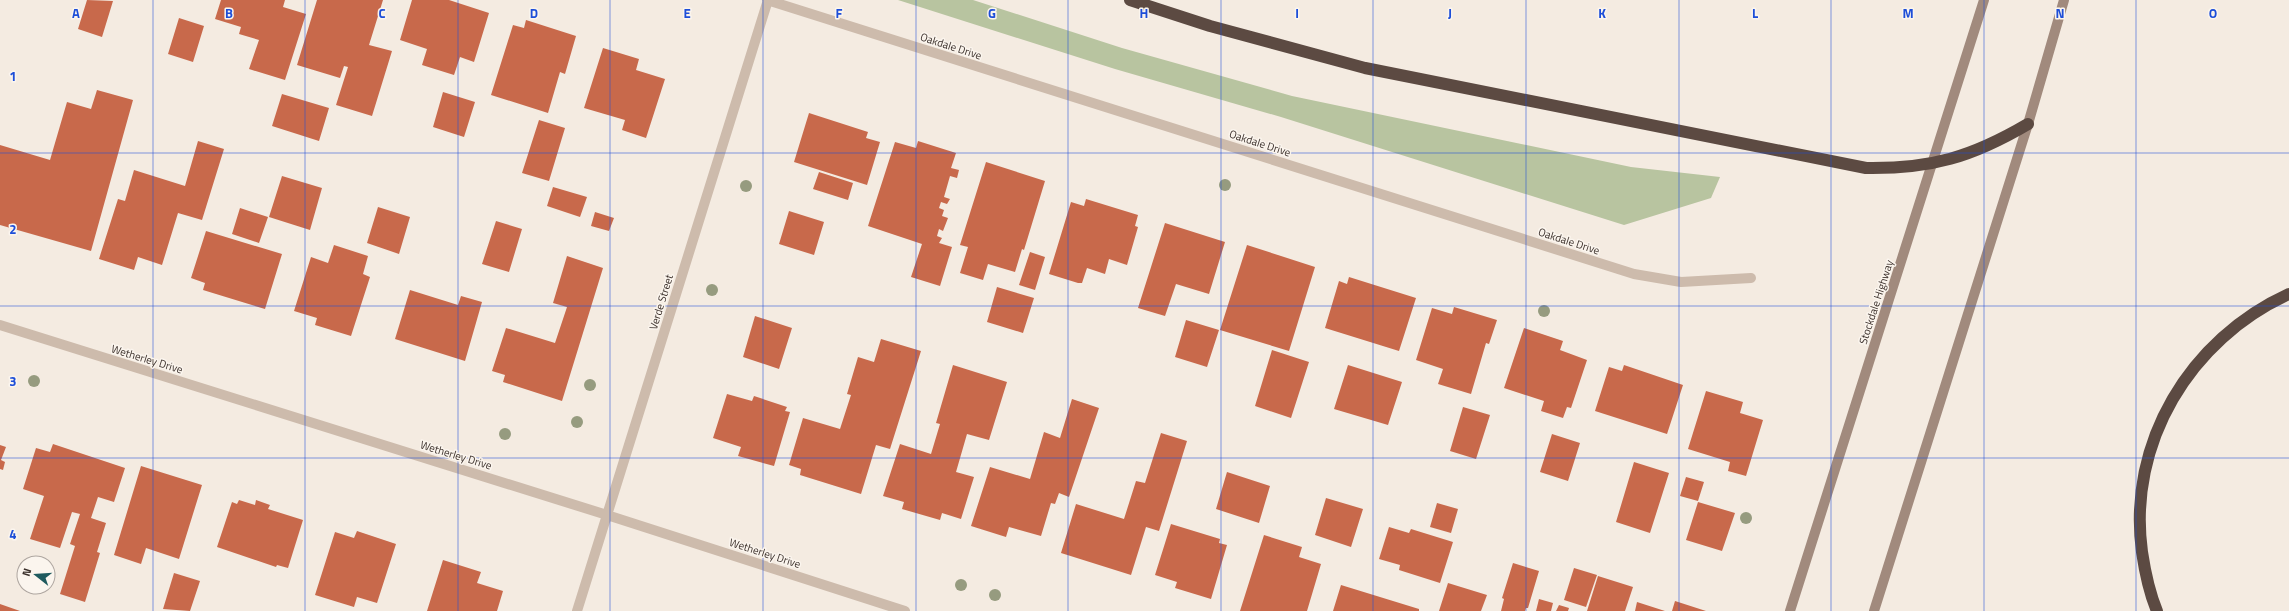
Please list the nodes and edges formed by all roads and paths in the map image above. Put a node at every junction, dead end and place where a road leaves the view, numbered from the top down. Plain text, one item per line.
1 (767, 0) edge
2 (1130, 0) edge
3 (1984, 0) edge
4 (2064, 0) edge
5 (2028, 124) junction
6 (1932, 164) junction
7 (1751, 278) dead end
8 (2289, 294) edge
9 (0, 325) edge
10 (607, 515) junction
11 (1790, 610) edge
12 (577, 611) edge
13 (905, 611) edge
14 (1874, 611) edge
15 (2157, 611) edge

1 - 7 street, Oakdale Drive
1 - 10 street, Verde Street
2 - 6 highway
3 - 6 main road, Stockdale Highway
4 - 5 main road
5 - 6 highway
5 - 14 main road
6 - 11 main road, Stockdale Highway
8 - 15 highway
9 - 10 street, Wetherley Drive
10 - 12 street, Verde Street
10 - 13 street, Wetherley Drive

